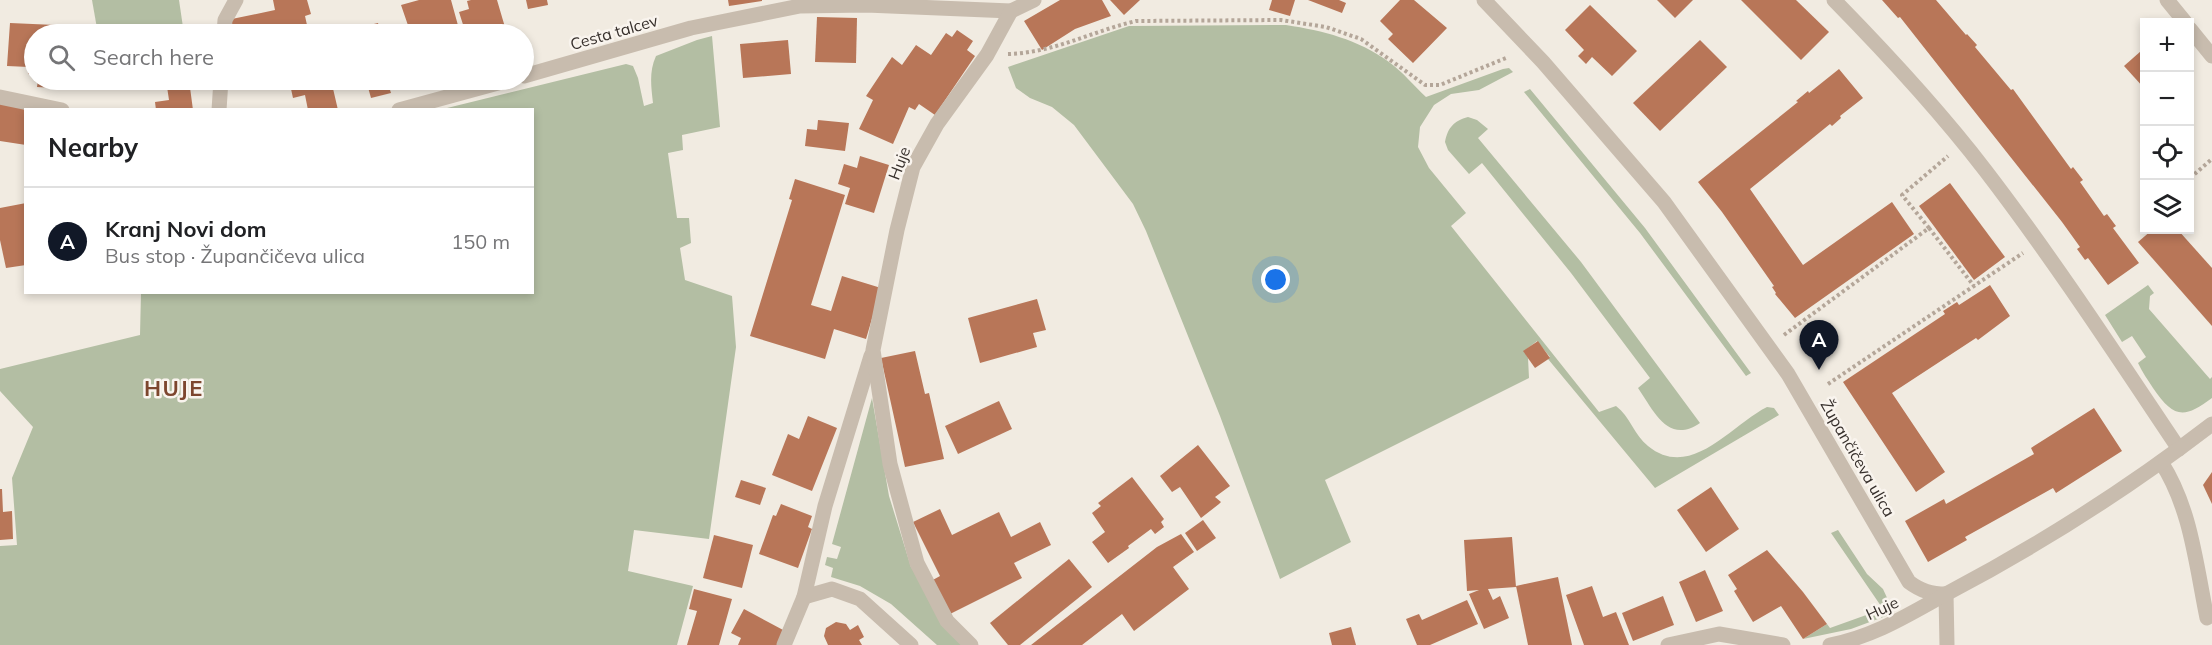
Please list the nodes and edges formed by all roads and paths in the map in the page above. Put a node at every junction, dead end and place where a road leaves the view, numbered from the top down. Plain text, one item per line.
1 (236, 0) edge
2 (1034, 0) edge
3 (1484, 0) edge
4 (2167, 0) edge
5 (1840, 2) edge
6 (1011, 11) junction
7 (2182, 18) edge
8 (225, 24) edge
9 (2194, 34) edge
10 (987, 55) junction
11 (2212, 56) edge
12 (1506, 58) dead end
13 (534, 73) edge
14 (220, 90) edge
15 (472, 90) edge
16 (0, 98) edge
17 (52, 108) edge
18 (219, 108) edge
19 (406, 108) edge
20 (1948, 156) dead end
21 (2212, 159) edge
22 (2194, 175) edge
23 (1929, 228) junction
24 (2023, 253) dead end
25 (1974, 286) junction
26 (1784, 335) dead end
27 (873, 350) junction
28 (1828, 384) dead end
29 (2212, 424) edge
30 (2179, 449) junction
31 (2161, 462) junction
32 (1946, 594) junction
33 (804, 597) junction
34 (2207, 618) dead end
35 (1947, 641) edge
36 (784, 645) edge
37 (912, 645) edge
38 (971, 645) edge
39 (1668, 645) edge
40 (1783, 645) edge
41 (1830, 645) edge

1 - 8 street
2 - 6 street, Cesta talcev
3 - 32 street, Župančičeva ulica
4 - 7 street
5 - 30 street
6 - 10 street, Huje
6 - 13 street, Cesta talcev
9 - 11 street
10 - 12 path
10 - 27 street, Huje
14 - 18 street
15 - 19 street
16 - 17 street
20 - 23 path
21 - 22 path
23 - 25 path
23 - 26 path
24 - 25 path
25 - 28 path
27 - 33 street, Huje
27 - 38 street, Huje
29 - 30 street
30 - 31 street
31 - 32 street
31 - 34 street
32 - 35 street
32 - 41 street, Huje
33 - 36 street, Huje
33 - 37 street
39 - 40 street

